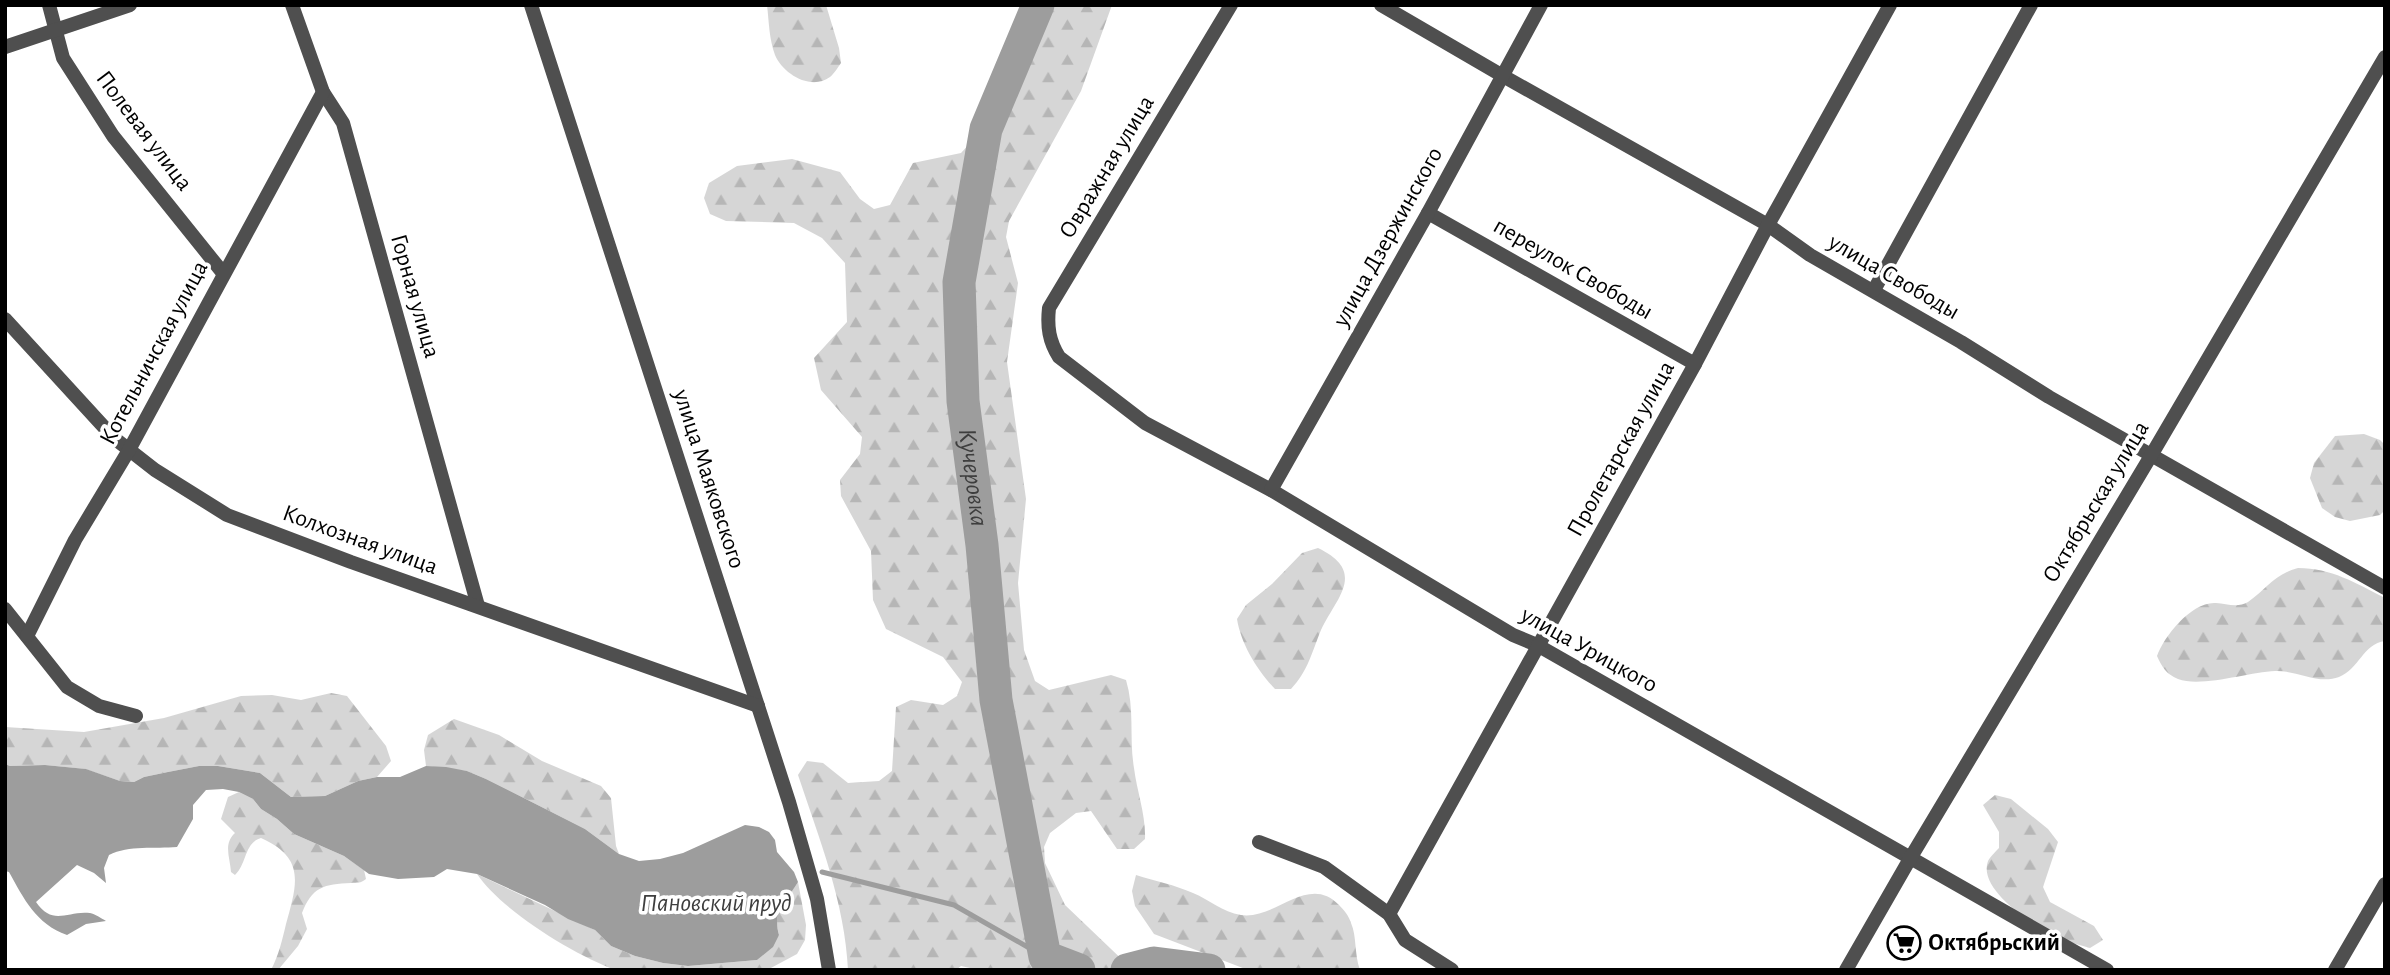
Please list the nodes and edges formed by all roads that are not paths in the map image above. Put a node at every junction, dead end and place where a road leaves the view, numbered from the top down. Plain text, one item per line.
1 (49, 5) edge
2 (130, 5) edge
3 (292, 5) edge
4 (531, 5) edge
5 (1231, 5) edge
6 (1381, 5) edge
7 (1541, 5) edge
8 (1890, 5) edge
9 (2031, 5) edge
10 (56, 29) junction
11 (5, 47) edge
12 (2385, 57) edge
13 (1503, 76) junction
14 (323, 92) junction
15 (1428, 213) junction
16 (1768, 225) junction
17 (223, 273) junction
18 (1874, 290) junction
19 (5, 319) edge
20 (1059, 357) joint
21 (1695, 364) junction
22 (129, 450) junction
23 (2152, 454) junction
24 (1271, 490) junction
25 (2385, 589) edge
26 (478, 606) junction
27 (5, 609) edge
28 (27, 636) junction
29 (1537, 645) junction
30 (758, 706) junction
31 (136, 716) dead end
32 (1259, 842) dead end
33 (1911, 857) junction
34 (2385, 884) edge
35 (1389, 914) junction
36 (829, 970) edge
37 (1452, 970) edge
38 (1846, 970) edge
39 (2107, 970) edge
40 (2335, 970) edge

1 - 10 street, Полевая улица
2 - 10 street
3 - 14 street, Горная улица
4 - 30 street, улица Маяковского
5 - 20 street, Овражная улица
6 - 13 street, улица Свободы
7 - 13 street, улица Дзержинского
8 - 16 street, Пролетарская улица
9 - 18 street
10 - 11 street
10 - 17 street, Полевая улица
12 - 23 street, Октябрьская улица
13 - 15 street, улица Дзержинского
13 - 16 street, улица Свободы
14 - 17 street, Котельничская улица
14 - 26 street, Горная улица
15 - 21 street, переулок Свободы
15 - 24 street, улица Дзержинского
16 - 18 street, улица Свободы
16 - 21 street, Пролетарская улица
17 - 22 street, Котельничская улица
18 - 23 street, улица Свободы
19 - 22 street, Колхозная улица
20 - 24 street, улица Урицкого
21 - 29 street, Пролетарская улица
22 - 26 street, Колхозная улица
22 - 28 street, Котельничская улица
23 - 25 street, улица Свободы
23 - 33 street, Октябрьская улица
24 - 29 street, улица Урицкого
26 - 30 street, Колхозная улица
27 - 28 street
28 - 31 street
29 - 33 street, улица Урицкого
29 - 35 street, Пролетарская улица
30 - 36 street, улица Маяковского
32 - 35 street
33 - 38 street, Октябрьская улица
33 - 39 street, улица Урицкого
34 - 40 street
35 - 37 street

